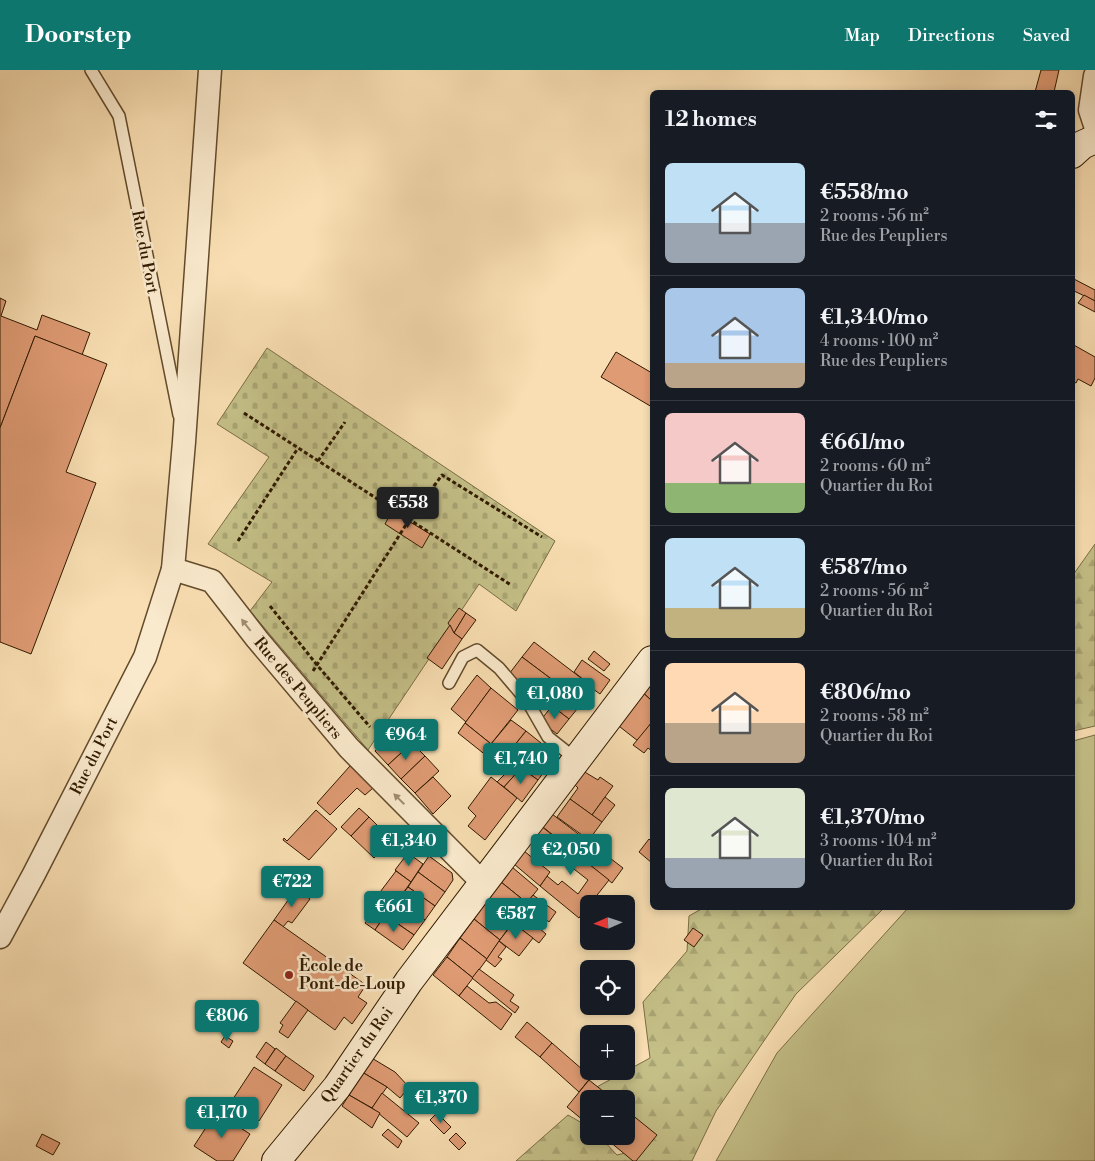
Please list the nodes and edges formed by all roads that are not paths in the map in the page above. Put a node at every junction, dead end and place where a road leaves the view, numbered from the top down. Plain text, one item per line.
1 (91, 70) edge
2 (210, 70) edge
3 (1095, 76) edge
4 (1095, 125) edge
5 (1095, 140) edge
6 (1075, 151) edge
7 (184, 442) junction
8 (173, 569) junction
9 (650, 663) edge
10 (449, 683) dead end
11 (577, 760) junction
12 (483, 883) junction
13 (0, 936) edge
14 (276, 1161) edge

1 - 7 lane, Rue du Port
2 - 7 street, Rue du Port
3 - 4 street
5 - 6 street
7 - 8 street, Rue du Port
12 -> 8 street, Rue des Peupliers
8 - 13 street, Rue du Port
9 - 11 street, Quartier du Roi
10 - 11 lane
11 - 12 street, Quartier du Roi
12 - 14 street, Quartier du Roi

